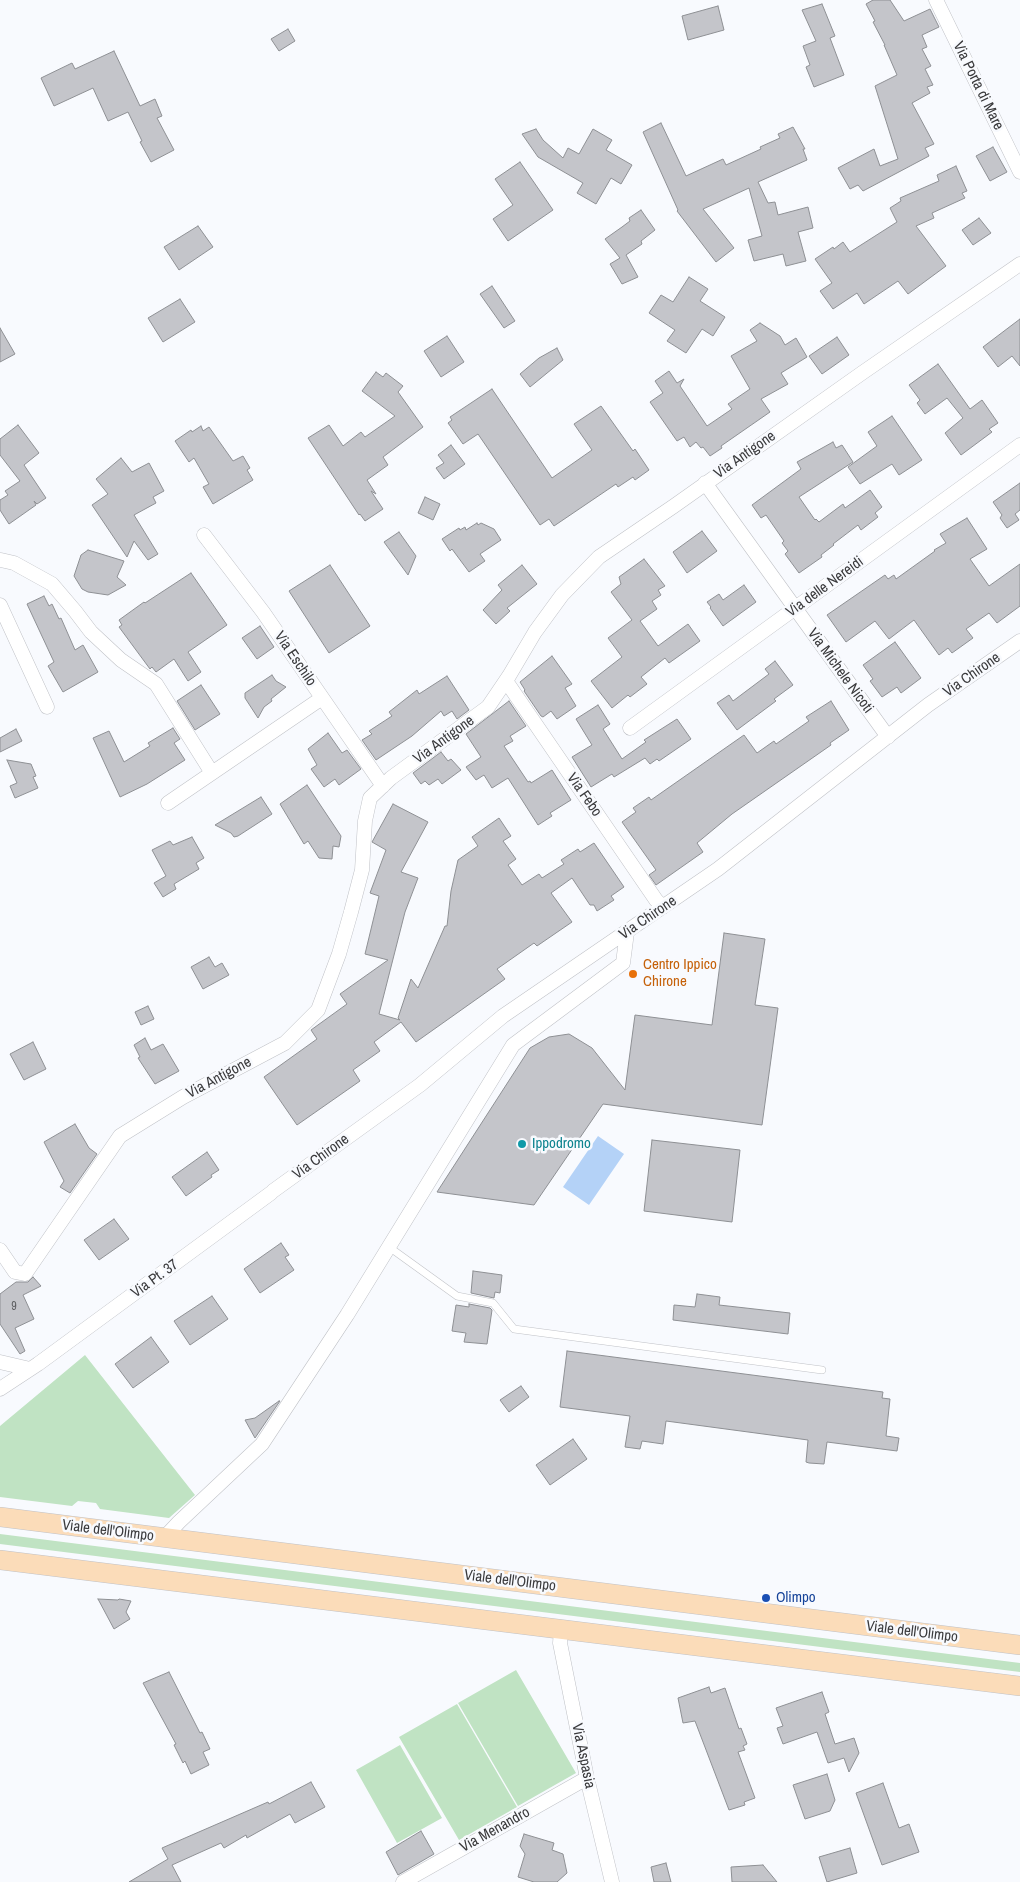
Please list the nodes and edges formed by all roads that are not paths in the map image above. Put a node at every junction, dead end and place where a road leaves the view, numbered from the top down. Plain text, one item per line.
1 (936, 0) edge
2 (1020, 172) edge
3 (1020, 264) edge
4 (1020, 445) edge
5 (706, 483) junction
6 (204, 535) dead end
7 (0, 561) edge
8 (0, 605) edge
9 (796, 608) junction
10 (1020, 641) edge
11 (506, 681) junction
12 (322, 698) junction
13 (47, 707) dead end
14 (630, 728) dead end
15 (888, 737) junction
16 (212, 773) junction
17 (383, 786) junction
18 (168, 803) dead end
19 (663, 907) junction
20 (628, 932) junction
21 (272, 1192) joint
22 (389, 1247) junction
23 (0, 1250) edge
24 (0, 1362) edge
25 (34, 1367) junction
26 (822, 1370) dead end
27 (0, 1389) edge
28 (0, 1517) edge
29 (164, 1538) junction
30 (0, 1560) edge
31 (561, 1630) junction
32 (1020, 1645) edge
33 (1020, 1686) edge
34 (587, 1778) junction
35 (403, 1882) edge
36 (612, 1882) edge

1 - 2 street, Via Porta di Mare
3 - 5 street, Via Antigone
4 - 9 street, Via delle Nereidi
5 - 9 street, Via Michele Nicoti
5 - 11 street, Via Antigone
6 - 12 street, Via Eschilo
7 - 16 street
8 - 13 street
9 - 14 street, Via delle Nereidi
9 - 15 street, Via Michele Nicoti
10 - 15 street, Via Chirone
11 - 17 street, Via Antigone
11 - 19 street, Via Febo
12 - 16 street
12 - 17 street, Via Eschilo
15 - 19 street, Via Chirone
16 - 18 street
17 - 23 street, Via Antigone
19 - 20 street, Via Chirone
20 - 21 street, Via Chirone
20 - 22 street
21 - 25 street, Via Pt. 37
22 - 26 lane
22 - 29 street
24 - 25 street
25 - 27 street
28 - 29 street, Viale dell'Olimpo
29 - 32 street, Viale dell'Olimpo
30 - 31 street
31 - 33 street
31 - 34 street, Via Aspasia
34 - 35 street, Via Menandro
34 - 36 street, Via Aspasia

